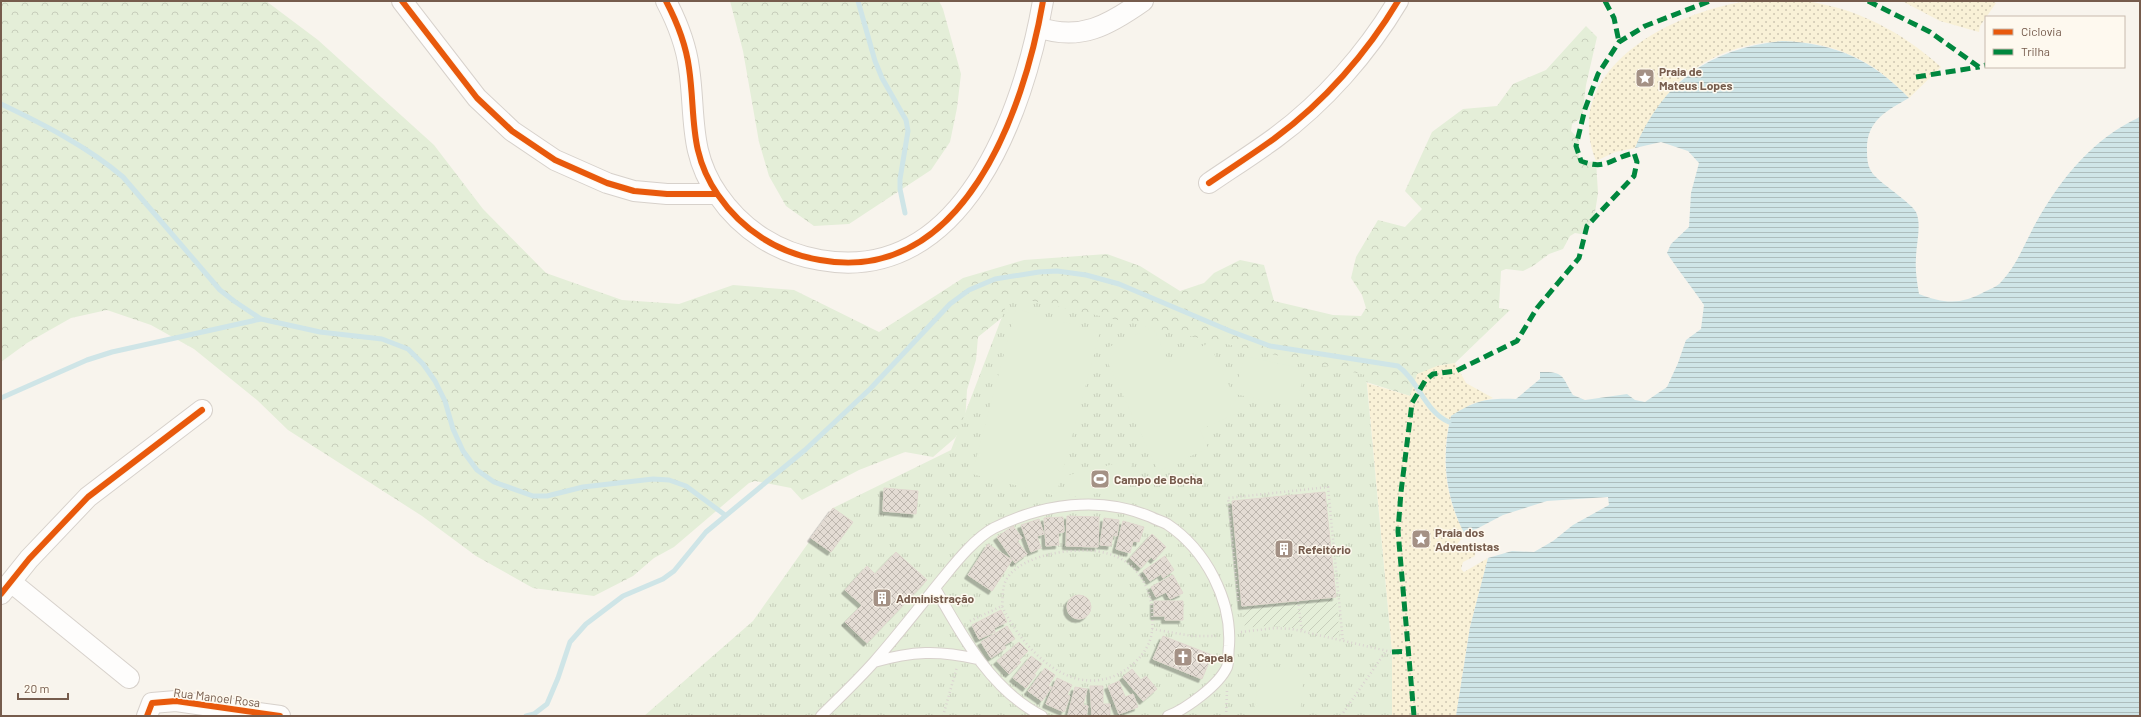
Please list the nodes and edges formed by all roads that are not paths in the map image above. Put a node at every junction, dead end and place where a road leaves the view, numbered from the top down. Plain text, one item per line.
1 (402, 1) edge
2 (666, 1) edge
3 (1043, 1) edge
4 (1143, 1) edge
5 (1398, 1) edge
6 (1038, 27) junction
7 (1209, 183) dead end
8 (717, 194) junction
9 (202, 410) dead end
10 (6, 588) edge
11 (935, 588) junction
12 (977, 659) junction
13 (874, 662) junction
14 (129, 678) dead end
15 (273, 715) edge
16 (147, 716) edge
17 (821, 716) edge
18 (1042, 716) edge
19 (1168, 716) edge

1 - 8 street
2 - 8 street
3 - 6 street
4 - 6 street
5 - 7 street
6 - 8 street
9 - 10 street
10 - 14 street
11 - 12 lane
11 - 13 lane
11 - 19 lane
12 - 13 lane
12 - 18 lane
13 - 17 lane
15 - 16 street, Rua Manoel Rosa

